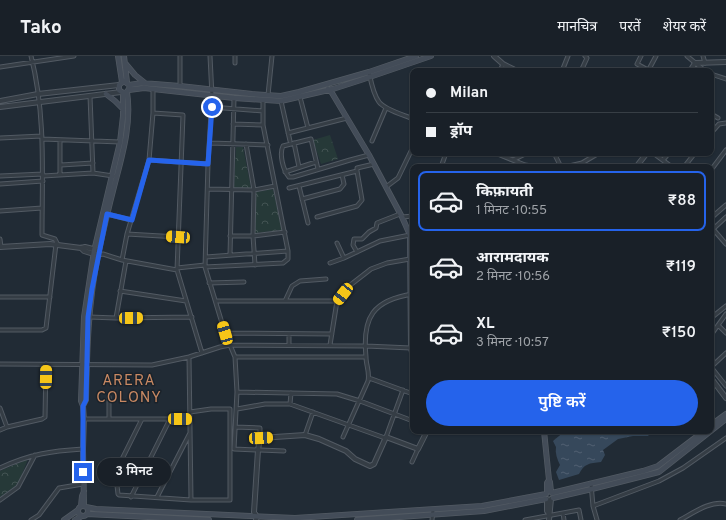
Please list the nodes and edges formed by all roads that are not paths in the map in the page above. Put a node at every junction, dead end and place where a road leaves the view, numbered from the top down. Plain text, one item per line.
1 (31, 56) edge
2 (74, 56) edge
3 (118, 56) edge
4 (124, 56) edge
5 (180, 56) edge
6 (210, 56) edge
7 (235, 56) edge
8 (272, 56) edge
9 (416, 56) edge
10 (431, 56) edge
11 (494, 56) edge
12 (568, 56) edge
13 (585, 56) edge
14 (641, 56) edge
15 (656, 56) edge
16 (687, 56) edge
17 (703, 56) edge
18 (56, 57) edge
19 (32, 61) junction
20 (705, 62) junction
21 (726, 62) edge
22 (235, 63) dead end
23 (695, 63) junction
24 (125, 64) junction
25 (503, 64) junction
26 (0, 66) edge
27 (501, 68) edge
28 (512, 68) edge
29 (563, 68) edge
30 (582, 68) edge
31 (643, 68) edge
32 (650, 68) edge
33 (692, 68) edge
34 (701, 68) edge
35 (369, 75) junction
36 (714, 75) edge
37 (726, 79) edge
38 (145, 83) junction
39 (180, 86) junction
40 (124, 87) junction
41 (330, 88) junction
42 (153, 89) junction
43 (212, 90) junction
44 (38, 94) junction
45 (106, 94) junction
46 (268, 95) junction
47 (90, 96) junction
48 (212, 96) junction
49 (300, 97) junction
50 (234, 98) junction
51 (0, 101) edge
52 (40, 101) junction
53 (263, 101) junction
54 (281, 101) junction
55 (0, 107) edge
56 (212, 107) junction
57 (386, 108) junction
58 (123, 109) junction
59 (233, 109) junction
60 (263, 112) junction
61 (153, 114) junction
62 (714, 116) edge
63 (347, 118) junction
64 (410, 118) edge
65 (718, 118) dead end
66 (726, 122) edge
67 (233, 124) junction
68 (263, 125) junction
69 (308, 128) junction
70 (714, 130) edge
71 (288, 133) junction
72 (0, 138) edge
73 (42, 138) junction
74 (60, 140) junction
75 (93, 141) junction
76 (290, 141) dead end
77 (372, 141) dead end
78 (120, 142) junction
79 (210, 143) junction
80 (294, 143) junction
81 (233, 144) junction
82 (246, 144) junction
83 (268, 145) junction
84 (726, 150) edge
85 (410, 153) edge
86 (369, 155) junction
87 (503, 156) edge
88 (520, 156) edge
89 (595, 156) edge
90 (645, 156) edge
91 (658, 156) edge
92 (667, 156) edge
93 (693, 156) edge
94 (149, 160) junction
95 (513, 160) junction
96 (664, 160) junction
97 (182, 162) junction
98 (316, 162) junction
99 (93, 164) junction
100 (208, 164) junction
101 (374, 164) junction
102 (520, 164) edge
103 (578, 164) edge
104 (638, 164) edge
105 (669, 164) edge
106 (686, 164) edge
107 (61, 165) junction
108 (714, 166) edge
109 (299, 167) junction
110 (318, 169) junction
111 (357, 171) junction
112 (285, 172) junction
113 (93, 173) junction
114 (60, 174) junction
115 (43, 175) junction
116 (342, 175) junction
117 (0, 176) edge
118 (113, 176) junction
119 (43, 182) junction
120 (0, 184) edge
121 (275, 186) junction
122 (299, 186) junction
123 (386, 187) junction
124 (289, 188) dead end
125 (208, 189) junction
126 (231, 190) junction
127 (254, 190) junction
128 (302, 200) junction
129 (725, 207) edge
130 (42, 208) junction
131 (0, 211) edge
132 (107, 214) junction
133 (401, 216) junction
134 (410, 216) edge
135 (714, 216) edge
136 (317, 217) dead end
137 (726, 217) edge
138 (132, 220) junction
139 (308, 223) dead end
140 (714, 228) edge
141 (285, 232) junction
142 (714, 232) edge
143 (410, 233) edge
144 (127, 234) junction
145 (410, 235) edge
146 (230, 236) junction
147 (253, 236) junction
148 (178, 237) junction
149 (0, 239) edge
150 (337, 243) dead end
151 (57, 244) junction
152 (726, 244) edge
153 (0, 247) edge
154 (288, 251) junction
155 (357, 252) junction
156 (98, 253) junction
157 (254, 254) junction
158 (230, 255) junction
159 (206, 257) junction
160 (344, 258) junction
161 (410, 259) edge
162 (124, 261) junction
163 (330, 263) dead end
164 (255, 265) junction
165 (205, 266) junction
166 (177, 269) junction
167 (326, 279) dead end
168 (244, 282) dead end
169 (209, 283) junction
170 (120, 292) junction
171 (410, 295) edge
172 (0, 296) edge
173 (50, 297) junction
174 (186, 301) junction
175 (216, 301) junction
176 (285, 301) junction
177 (337, 301) junction
178 (726, 306) edge
179 (726, 314) edge
180 (714, 316) edge
181 (86, 317) junction
182 (192, 317) junction
183 (116, 318) junction
184 (718, 325) junction
185 (0, 330) edge
186 (714, 331) edge
187 (225, 333) junction
188 (726, 333) edge
189 (289, 334) junction
190 (332, 334) junction
191 (230, 345) junction
192 (330, 345) junction
193 (289, 346) junction
194 (366, 346) junction
195 (410, 348) edge
196 (202, 353) junction
197 (725, 356) edge
198 (235, 357) junction
199 (366, 357) junction
200 (189, 358) junction
201 (0, 364) edge
202 (46, 364) junction
203 (84, 365) junction
204 (714, 365) edge
205 (714, 371) edge
206 (369, 378) junction
207 (714, 382) edge
208 (726, 386) edge
209 (404, 390) junction
210 (237, 392) junction
211 (291, 393) junction
212 (410, 393) edge
213 (109, 397) dead end
214 (726, 398) edge
215 (360, 401) junction
216 (290, 404) junction
217 (0, 408) edge
218 (237, 409) junction
219 (190, 412) junction
220 (313, 412) junction
221 (394, 413) junction
222 (726, 414) edge
223 (142, 418) junction
224 (84, 419) junction
225 (109, 419) junction
226 (170, 419) junction
227 (190, 419) junction
228 (726, 419) edge
229 (410, 420) edge
230 (714, 423) edge
231 (348, 425) junction
232 (7, 427) junction
233 (235, 427) junction
234 (714, 428) edge
235 (0, 430) edge
236 (190, 433) junction
237 (426, 434) edge
238 (544, 434) edge
239 (700, 434) edge
240 (707, 434) edge
241 (305, 435) junction
242 (343, 437) dead end
243 (386, 437) junction
244 (260, 438) junction
245 (726, 438) edge
246 (83, 449) junction
247 (418, 449) junction
248 (258, 450) junction
249 (284, 451) dead end
250 (34, 455) junction
251 (412, 462) dead end
252 (0, 468) edge
253 (83, 484) junction
254 (591, 484) junction
255 (592, 489) junction
256 (549, 496) junction
257 (131, 497) junction
258 (157, 497) junction
259 (0, 500) edge
260 (191, 500) junction
261 (726, 504) edge
262 (593, 506) junction
263 (82, 507) junction
264 (563, 513) junction
265 (84, 515) junction
266 (433, 515) edge
267 (256, 516) edge
268 (549, 517) edge
269 (249, 518) edge
270 (320, 518) edge
271 (283, 519) edge
272 (31, 520) edge
273 (64, 520) edge
274 (75, 520) edge
275 (209, 520) edge
276 (357, 520) edge
277 (525, 520) edge
278 (564, 520) edge
279 (581, 520) edge
280 (596, 520) edge
281 (680, 520) edge

1 - 19 street
2 - 18 street
3 - 40 main road
4 - 24 main road
5 - 39 street
6 - 43 street
7 - 22 street
8 - 46 street
9 - 35 main road
10 - 35 main road
11 - 25 street
12 - 29 street
13 - 30 street
14 - 31 street
15 - 32 street
16 - 23 street
17 - 20 street
18 - 19 street
19 - 26 street
19 - 44 street
20 - 21 street
20 - 23 street
23 - 33 street
23 - 34 street
24 - 38 main road
24 - 40 main road
25 - 27 street
25 - 28 street
35 - 41 main road
35 - 57 street
36 - 37 street
38 - 39 main road
38 - 40 main road
39 - 43 main road
40 - 42 main road
40 - 44 street
40 - 45 street
40 - 58 main road
40 - 132 main road
41 - 46 main road
41 - 49 main road
41 - 63 main road
42 - 48 main road
42 - 61 street
43 - 46 main road
43 - 48 street
44 - 51 street
44 - 52 street
45 - 47 street
45 - 58 main road
47 - 52 street
47 - 75 street
48 - 50 main road
48 - 56 street
49 - 54 main road
49 - 69 street
50 - 53 main road
50 - 59 street
52 - 55 street
52 - 73 street
53 - 54 main road
53 - 60 street
54 - 71 street
56 - 59 street
56 - 79 street
57 - 64 street
57 - 77 street
58 - 78 main road
59 - 60 street
59 - 67 street
60 - 68 street
61 - 94 street
61 - 97 street
62 - 65 street
63 - 69 street
63 - 86 main road
66 - 70 street
67 - 68 street
67 - 81 street
68 - 83 street
69 - 71 street
71 - 76 street
72 - 73 street
73 - 74 street
73 - 115 street
74 - 75 street
74 - 107 street
75 - 78 street
75 - 99 street
78 - 118 main road
79 - 81 street
79 - 100 street
80 - 98 street
80 - 109 street
80 - 112 street
81 - 82 street
81 - 126 street
82 - 83 street
82 - 127 street
83 - 121 street
84 - 108 street
85 - 123 street
86 - 101 main road
86 - 110 street
87 - 95 street
88 - 95 street
89 - 103 street
90 - 104 street
91 - 96 street
92 - 96 street
93 - 106 street
94 - 97 street
94 - 138 street
95 - 102 street
96 - 105 street
97 - 100 street
97 - 148 street
98 - 109 street
98 - 110 street
99 - 107 street
99 - 113 street
100 - 125 street
101 - 111 street
101 - 123 main road
107 - 114 street
109 - 112 street
110 - 112 street
111 - 116 street
111 - 136 street
113 - 114 street
113 - 118 street
114 - 115 street
115 - 117 street
115 - 119 street
116 - 122 street
116 - 128 street
118 - 156 main road
119 - 120 street
119 - 130 street
121 - 127 street
121 - 141 street
122 - 124 street
122 - 128 street
123 - 133 main road
125 - 126 street
125 - 159 street
126 - 127 street
126 - 146 street
127 - 147 street
128 - 139 street
129 - 135 street
130 - 131 street
130 - 151 street
132 - 138 street
132 - 156 main road
133 - 134 street
133 - 143 main road
133 - 155 street
137 - 140 street
138 - 144 street
141 - 147 street
141 - 154 street
142 - 152 street
144 - 148 street
144 - 162 street
145 - 155 street
146 - 147 street
146 - 158 street
147 - 157 street
148 - 166 street
149 - 153 street
150 - 160 street
151 - 153 street
151 - 156 street
151 - 173 street
154 - 157 street
154 - 164 street
155 - 160 street
156 - 162 street
156 - 181 main road
157 - 158 street
157 - 164 street
158 - 159 street
159 - 165 street
160 - 163 street
161 - 177 street
162 - 166 street
162 - 170 street
164 - 165 street
165 - 166 street
165 - 169 street
166 - 174 street
167 - 176 street
168 - 169 street
169 - 175 street
170 - 174 street
170 - 183 street
171 - 194 street
172 - 173 street
173 - 185 street
174 - 182 street
175 - 176 street
175 - 187 street
176 - 177 street
177 - 190 street
178 - 180 street
179 - 184 street
181 - 183 street
181 - 203 main road
182 - 183 street
182 - 196 street
184 - 186 street
184 - 188 street
187 - 189 street
187 - 191 street
189 - 190 street
189 - 193 street
190 - 192 street
191 - 193 street
191 - 196 street
191 - 198 street
192 - 193 street
192 - 194 street
194 - 195 street
194 - 199 street
196 - 200 street
197 - 204 street
198 - 199 street
198 - 210 street
199 - 206 street
200 - 203 street
200 - 219 street
201 - 202 street
202 - 203 street
202 - 232 street
203 - 224 main road
205 - 208 street
206 - 209 street
206 - 215 street
207 - 214 street
209 - 212 street
209 - 221 street
210 - 211 street
210 - 218 street
211 - 215 street
211 - 216 street
213 - 225 street
215 - 221 street
215 - 231 street
216 - 218 street
216 - 220 street
217 - 232 street
218 - 233 street
219 - 227 street
219 - 260 street
220 - 231 street
220 - 241 street
221 - 229 street
221 - 243 street
222 - 230 main road
223 - 225 street
223 - 226 street
223 - 257 street
224 - 225 street
224 - 246 main road
226 - 227 street
226 - 257 street
227 - 236 street
228 - 234 main road
231 - 242 street
231 - 243 street
232 - 235 street
233 - 244 street
233 - 248 street
236 - 258 street
236 - 260 street
237 - 247 street
238 - 256 main road
239 - 254 main road
240 - 255 main road
241 - 243 street
241 - 244 street
243 - 247 street
244 - 248 street
245 - 262 street
246 - 250 street
246 - 253 main road
247 - 251 street
248 - 249 street
248 - 267 street
250 - 252 street
250 - 259 street
253 - 263 main road
253 - 272 street
254 - 255 street
254 - 256 main road
255 - 256 main road
255 - 262 street
256 - 266 main road
256 - 268 street
257 - 258 street
258 - 260 street
261 - 281 street
262 - 280 street
263 - 265 main road
263 - 265 main road
263 - 269 main road
263 - 273 main road
264 - 268 street
264 - 278 street
264 - 279 street
265 - 274 main road
265 - 275 main road
266 - 270 main road
266 - 276 main road
267 - 269 main road
267 - 271 main road
268 - 277 street
270 - 271 main road

